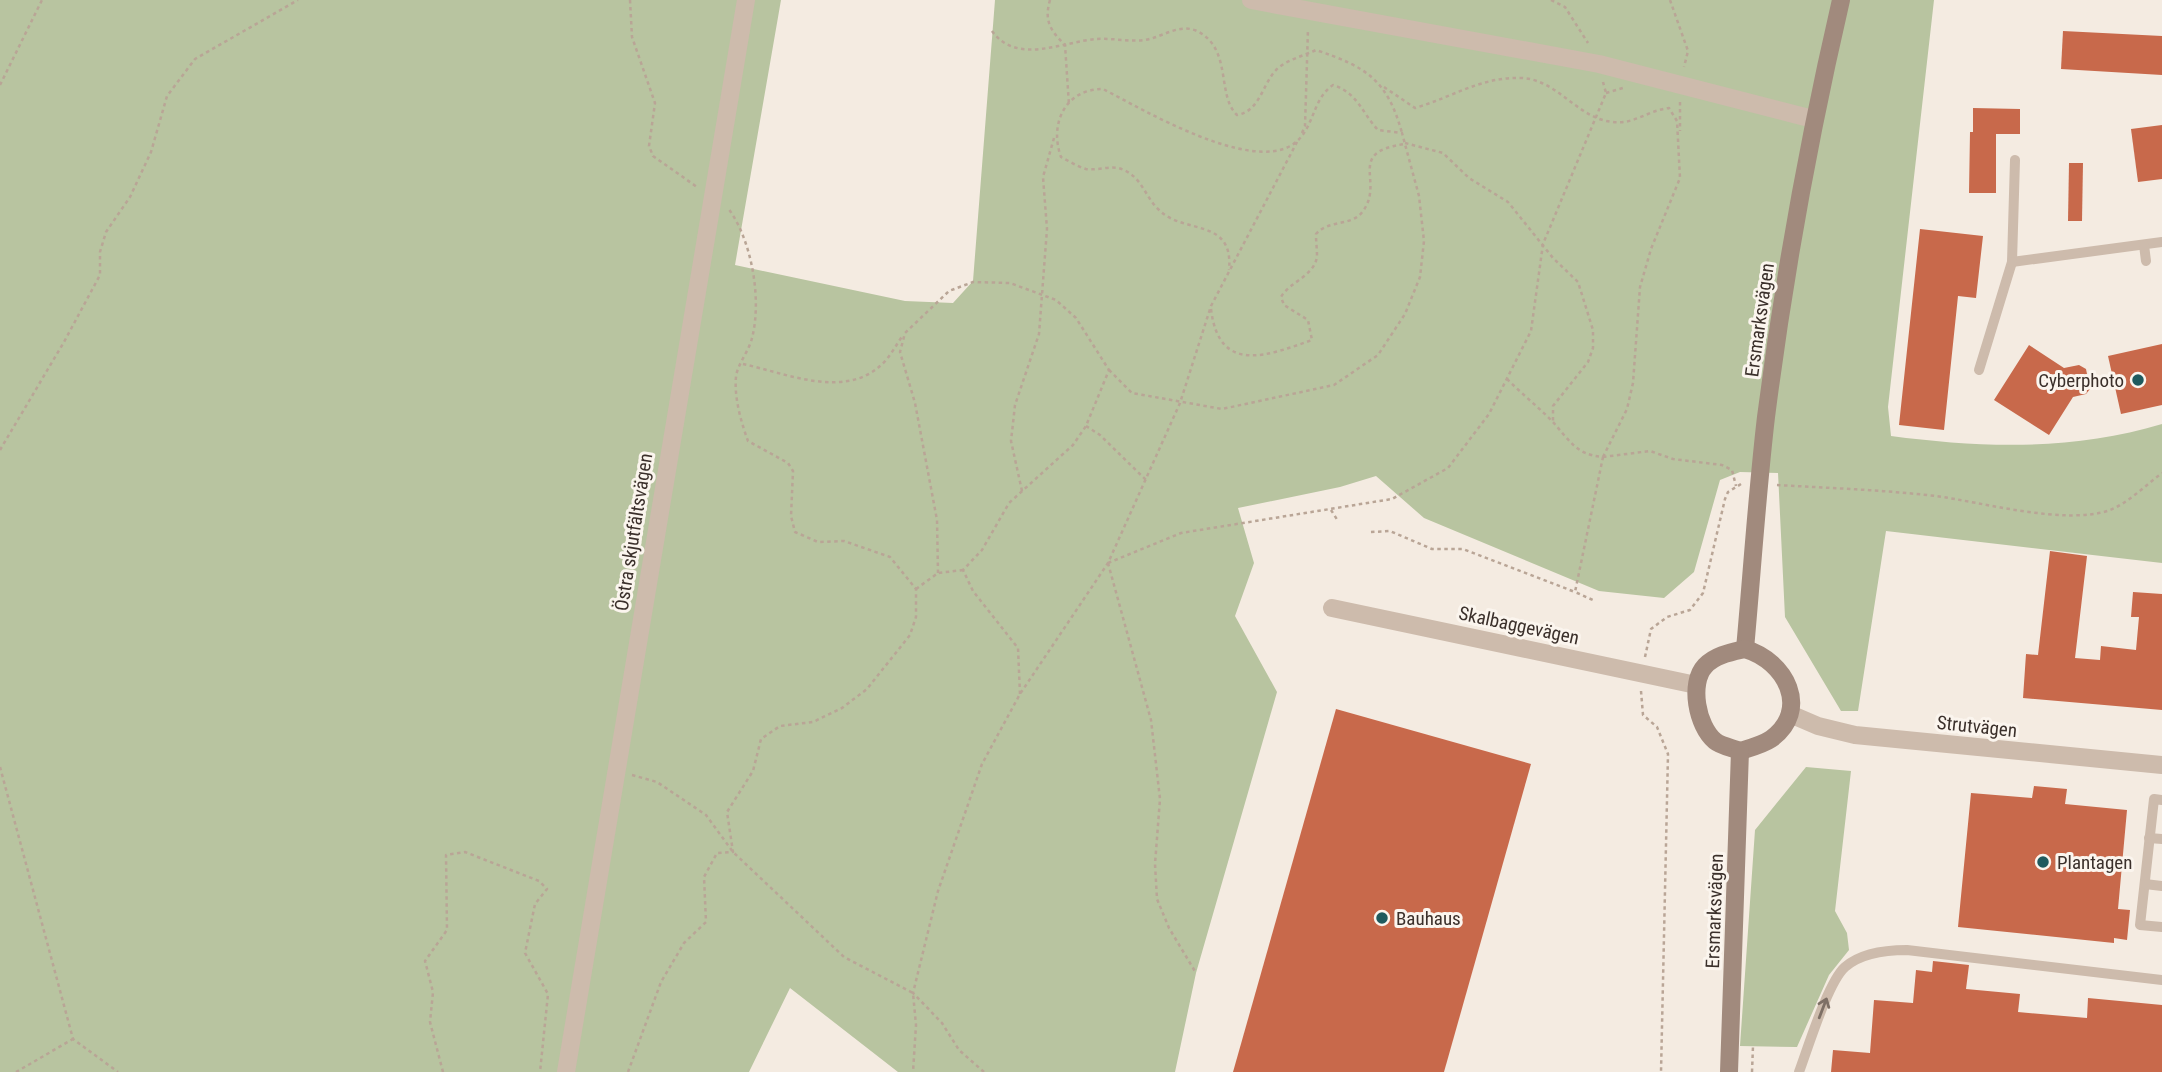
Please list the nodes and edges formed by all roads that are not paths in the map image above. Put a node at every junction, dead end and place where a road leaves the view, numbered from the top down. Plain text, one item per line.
1 (746, 0) edge
2 (1251, 0) edge
3 (1841, 0) edge
4 (1813, 119) junction
5 (2015, 160) dead end
6 (2162, 242) edge
7 (2144, 245) junction
8 (2146, 261) dead end
9 (2012, 262) junction
10 (1979, 370) dead end
11 (1332, 608) dead end
12 (1745, 649) junction
13 (1696, 685) junction
14 (1790, 714) junction
15 (1740, 751) junction
16 (2162, 765) edge
17 (2162, 800) edge
18 (2149, 838) junction
19 (2162, 839) edge
20 (2145, 884) junction
21 (2162, 886) edge
22 (2162, 927) edge
23 (2162, 980) edge
24 (566, 1072) edge
25 (1729, 1072) edge
26 (1798, 1072) edge

1 - 24 street, Östra skjutfältsvägen
2 - 4 street
3 - 4 main road, Ersmarksvägen
4 - 12 main road, Ersmarksvägen
5 - 9 lane
6 - 7 lane
7 - 8 lane
7 - 9 lane
9 - 10 lane
11 - 13 street, Skalbaggevägen
12 - 13 main road
12 - 14 main road
13 - 15 main road
14 - 15 main road
14 - 16 street, Strutvägen
15 - 25 main road, Ersmarksvägen
17 - 18 lane
18 - 19 lane
18 - 20 lane
20 - 21 lane
20 - 22 lane
26 -> 23 lane

